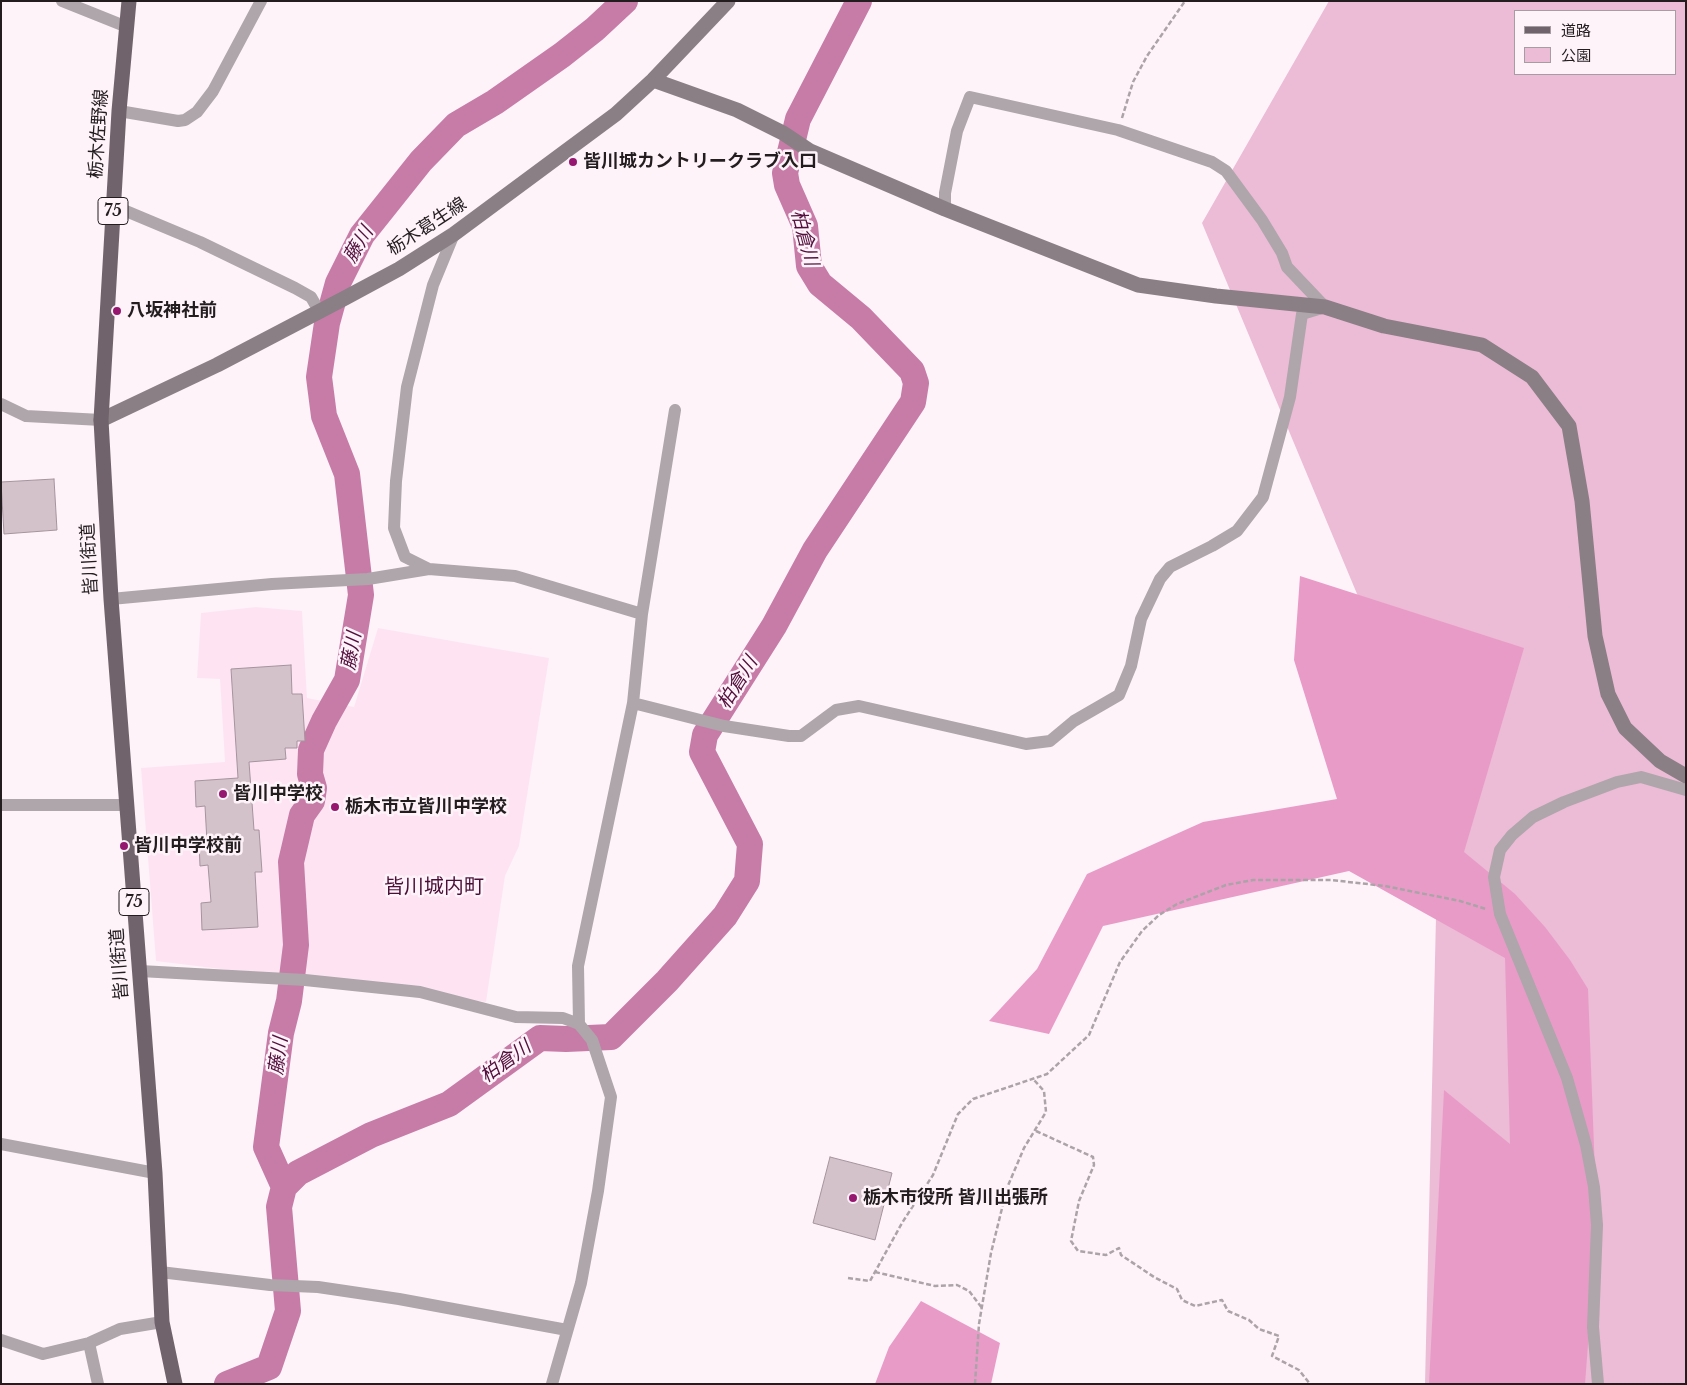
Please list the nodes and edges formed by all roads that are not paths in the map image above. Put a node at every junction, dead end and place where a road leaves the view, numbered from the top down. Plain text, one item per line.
1 (62, 1) edge
2 (129, 1) edge
3 (261, 1) edge
4 (728, 1) edge
5 (127, 27) junction
6 (652, 80) junction
7 (119, 111) junction
8 (114, 206) junction
9 (945, 210) junction
10 (454, 234) junction
11 (1325, 307) junction
12 (321, 310) junction
13 (1, 404) edge
14 (675, 410) dead end
15 (101, 420) junction
16 (429, 569) junction
17 (111, 599) junction
18 (642, 614) junction
19 (633, 703) junction
20 (1686, 776) edge
21 (1686, 790) edge
22 (1, 805) edge
23 (127, 805) junction
24 (140, 971) junction
25 (579, 1024) junction
26 (1, 1144) edge
27 (155, 1173) junction
28 (160, 1272) junction
29 (162, 1322) junction
30 (568, 1330) junction
31 (1, 1340) edge
32 (89, 1343) junction
33 (98, 1384) edge
34 (175, 1384) edge
35 (552, 1384) edge
36 (1598, 1384) edge

1 - 5 street
2 - 5 main road, 栃木佐野線 / 75
3 - 7 street
4 - 6 street, 栃木葛生線
5 - 7 main road, 栃木佐野線 / 75
6 - 9 street
6 - 10 street, 栃木葛生線
7 - 8 main road, 栃木佐野線 / 75
8 - 12 street
8 - 15 main road, 栃木佐野線 / 75
9 - 11 street
9 - 11 street
10 - 12 street, 栃木葛生線
10 - 16 street
11 - 19 street
11 - 20 street
12 - 15 street, 栃木葛生線
13 - 15 street
14 - 18 street
15 - 17 main road, 皆川街道 / 75
16 - 17 street
16 - 18 street
17 - 23 main road, 皆川街道 / 75
18 - 19 street
19 - 25 street
21 - 36 street
22 - 23 street
23 - 24 main road, 皆川街道 / 75
24 - 25 street
24 - 27 main road, 皆川街道 / 75
25 - 30 street
26 - 27 street
27 - 28 main road, 皆川街道 / 75
28 - 29 main road, 皆川街道 / 75
28 - 30 street
29 - 32 street
29 - 34 main road, 皆川街道 / 75
30 - 35 street
31 - 32 street
32 - 33 street

